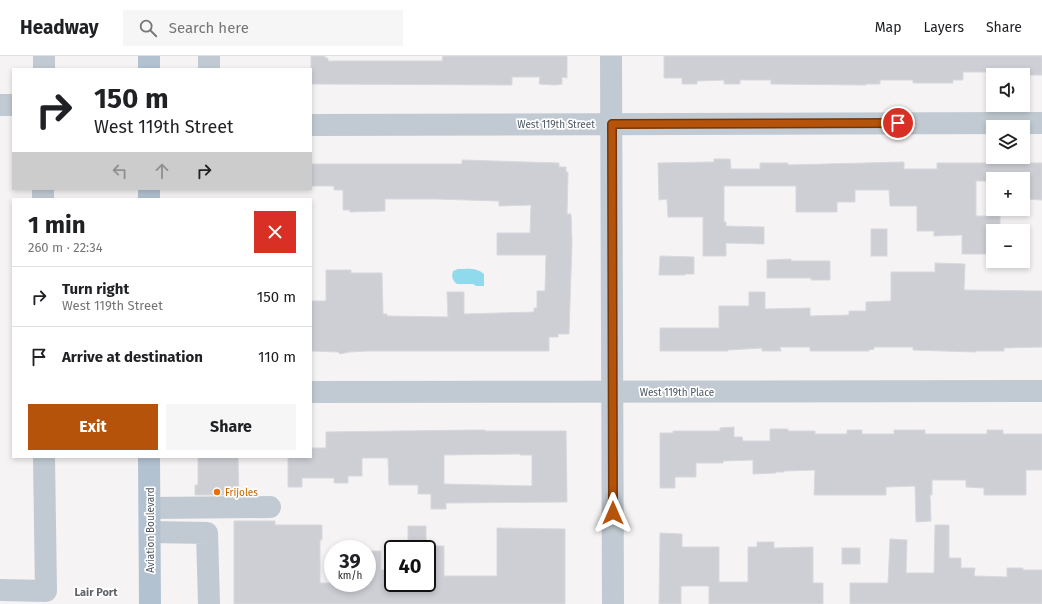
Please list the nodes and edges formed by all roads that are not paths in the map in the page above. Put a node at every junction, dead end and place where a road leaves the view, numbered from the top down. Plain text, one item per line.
1 (44, 56) edge
2 (149, 56) edge
3 (209, 56) edge
4 (611, 56) edge
5 (44, 68) edge
6 (149, 68) edge
7 (209, 68) edge
8 (0, 105) edge
9 (12, 105) edge
10 (1042, 123) edge
11 (612, 124) junction
12 (312, 125) edge
13 (1042, 391) edge
14 (312, 392) edge
15 (612, 392) junction
16 (44, 458) edge
17 (149, 458) edge
18 (270, 507) dead end
19 (150, 508) junction
20 (150, 532) junction
21 (0, 590) edge
22 (150, 604) edge
23 (209, 604) edge
24 (613, 604) edge

1 - 5 street
2 - 6 main road
3 - 7 street
4 - 11 street
8 - 9 street
10 - 11 street, West 119th Street
11 - 12 street, West 119th Street
11 - 15 street
13 - 15 street, West 119th Place
14 - 15 street, West 119th Place
15 - 24 street
16 - 21 street
17 - 19 main road, Aviation Boulevard
18 - 19 street
19 - 20 main road, Aviation Boulevard
20 - 22 main road, Aviation Boulevard
20 - 23 street

